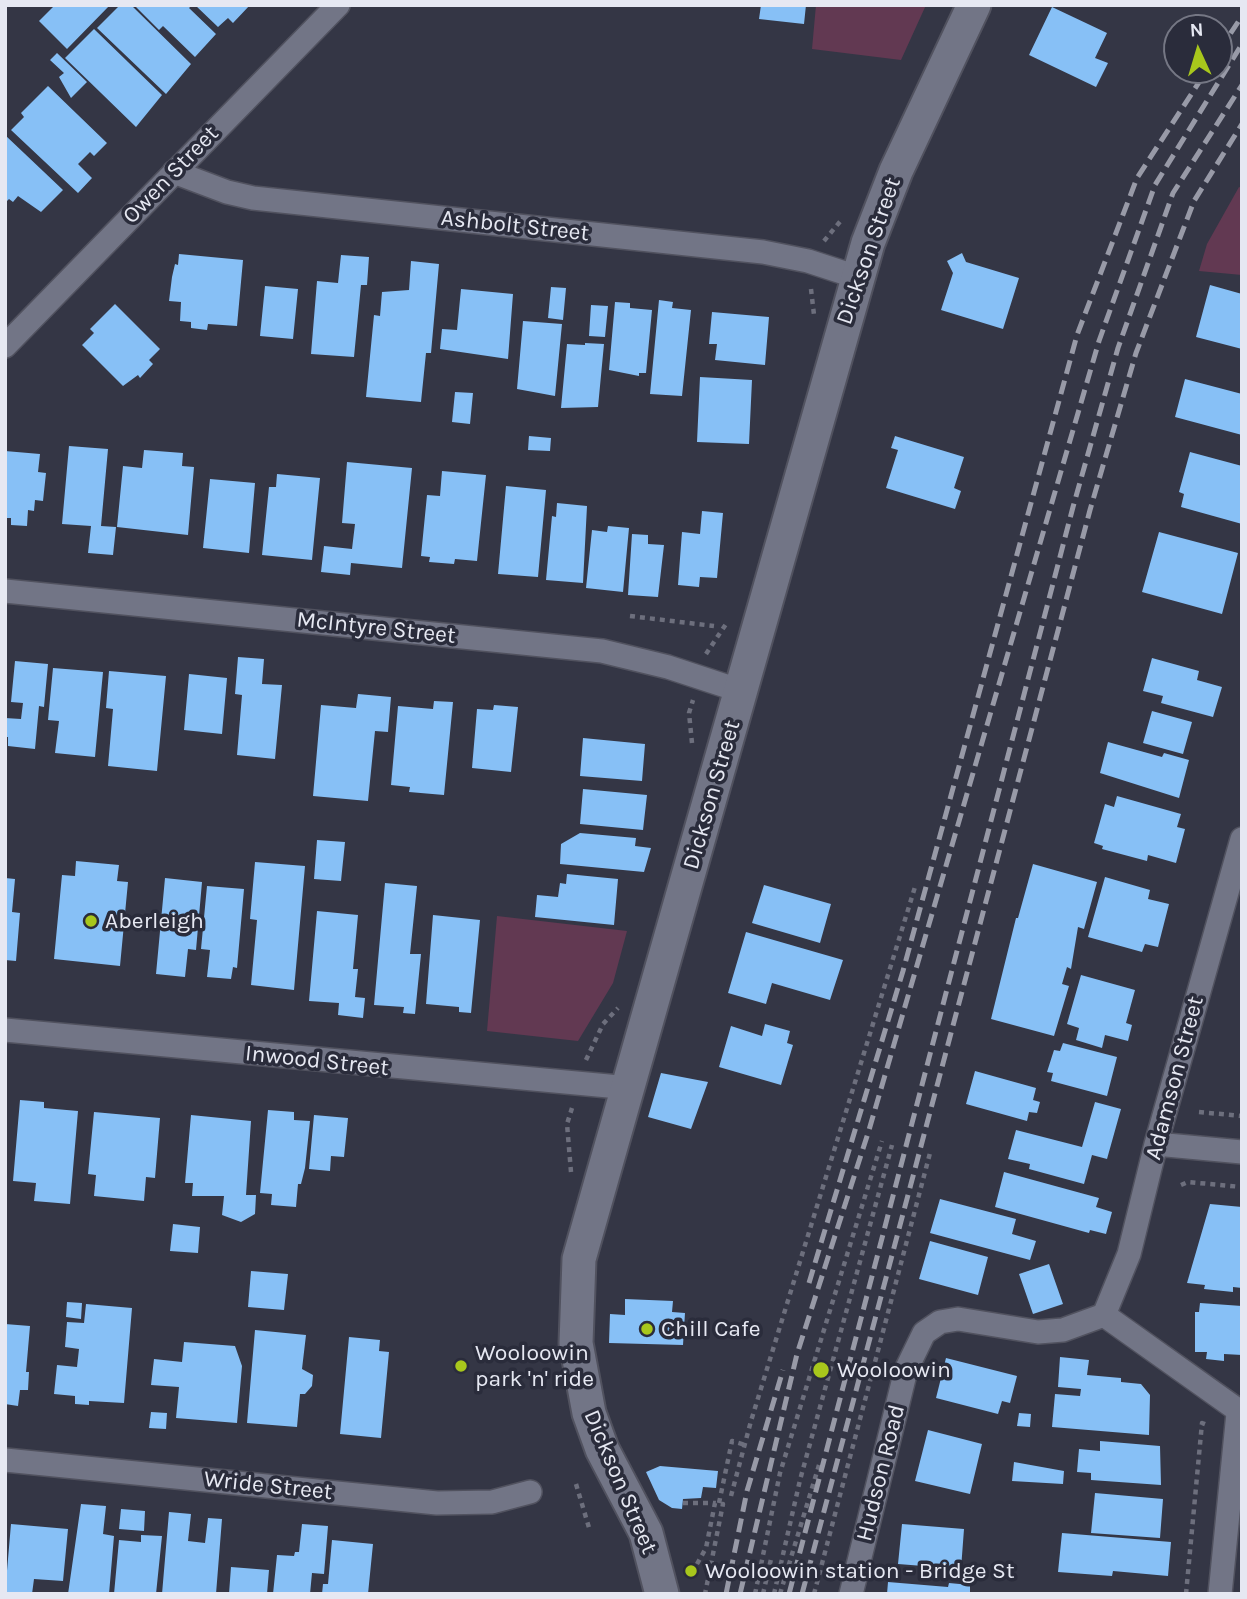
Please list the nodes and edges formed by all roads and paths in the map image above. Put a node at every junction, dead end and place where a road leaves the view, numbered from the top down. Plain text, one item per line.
1 (338, 5) edge
2 (974, 5) edge
3 (174, 172) junction
4 (858, 277) junction
5 (5, 346) edge
6 (5, 591) edge
7 (630, 616) dead end
8 (714, 626) dead end
9 (741, 691) junction
10 (1242, 839) edge
11 (915, 887) dead end
12 (5, 1030) edge
13 (630, 1088) junction
14 (1199, 1112) dead end
15 (1242, 1116) edge
16 (882, 1141) dead end
17 (1156, 1144) junction
18 (892, 1145) dead end
19 (1242, 1152) edge
20 (930, 1153) dead end
21 (1181, 1185) dead end
22 (1242, 1188) edge
23 (1104, 1315) junction
24 (1240, 1413) edge
25 (1207, 1425) dead end
26 (745, 1445) junction
27 (5, 1460) edge
28 (819, 1465) dead end
29 (576, 1485) dead end
30 (530, 1492) dead end
31 (731, 1496) dead end
32 (683, 1503) dead end
33 (717, 1503) junction
34 (590, 1531) dead end
35 (762, 1558) junction
36 (771, 1559) junction
37 (782, 1562) junction
38 (697, 1564) dead end
39 (819, 1574) junction
40 (829, 1577) dead end
41 (662, 1594) edge
42 (705, 1594) edge
43 (755, 1594) edge
44 (763, 1594) edge
45 (774, 1594) edge
46 (780, 1594) edge
47 (814, 1594) edge
48 (851, 1594) edge
49 (1186, 1594) edge
50 (1220, 1594) edge

1 - 3 street, Owen Street
2 - 4 street, Dickson Street
3 - 4 street, Ashbolt Street
3 - 5 street, Owen Street
4 - 9 street, Dickson Street
6 - 9 street, McIntyre Street
7 - 8 path
9 - 13 street, Dickson Street
10 - 17 street, Adamson Street
11 - 26 path
12 - 13 street, Inwood Street
13 - 41 street, Dickson Street
14 - 15 path
16 - 35 path
17 - 19 street
17 - 23 street, Adamson Street
18 - 37 path
20 - 39 path
21 - 22 path
23 - 24 street
23 - 48 street, Hudson Road
24 - 50 street
25 - 49 path
26 - 31 path
26 - 33 path
27 - 30 street, Wride Street
28 - 46 path
29 - 34 path
32 - 33 path
33 - 38 path
33 - 42 path
35 - 36 path
35 - 43 path
36 - 37 path
36 - 44 path
37 - 45 path
39 - 40 path
39 - 47 path

